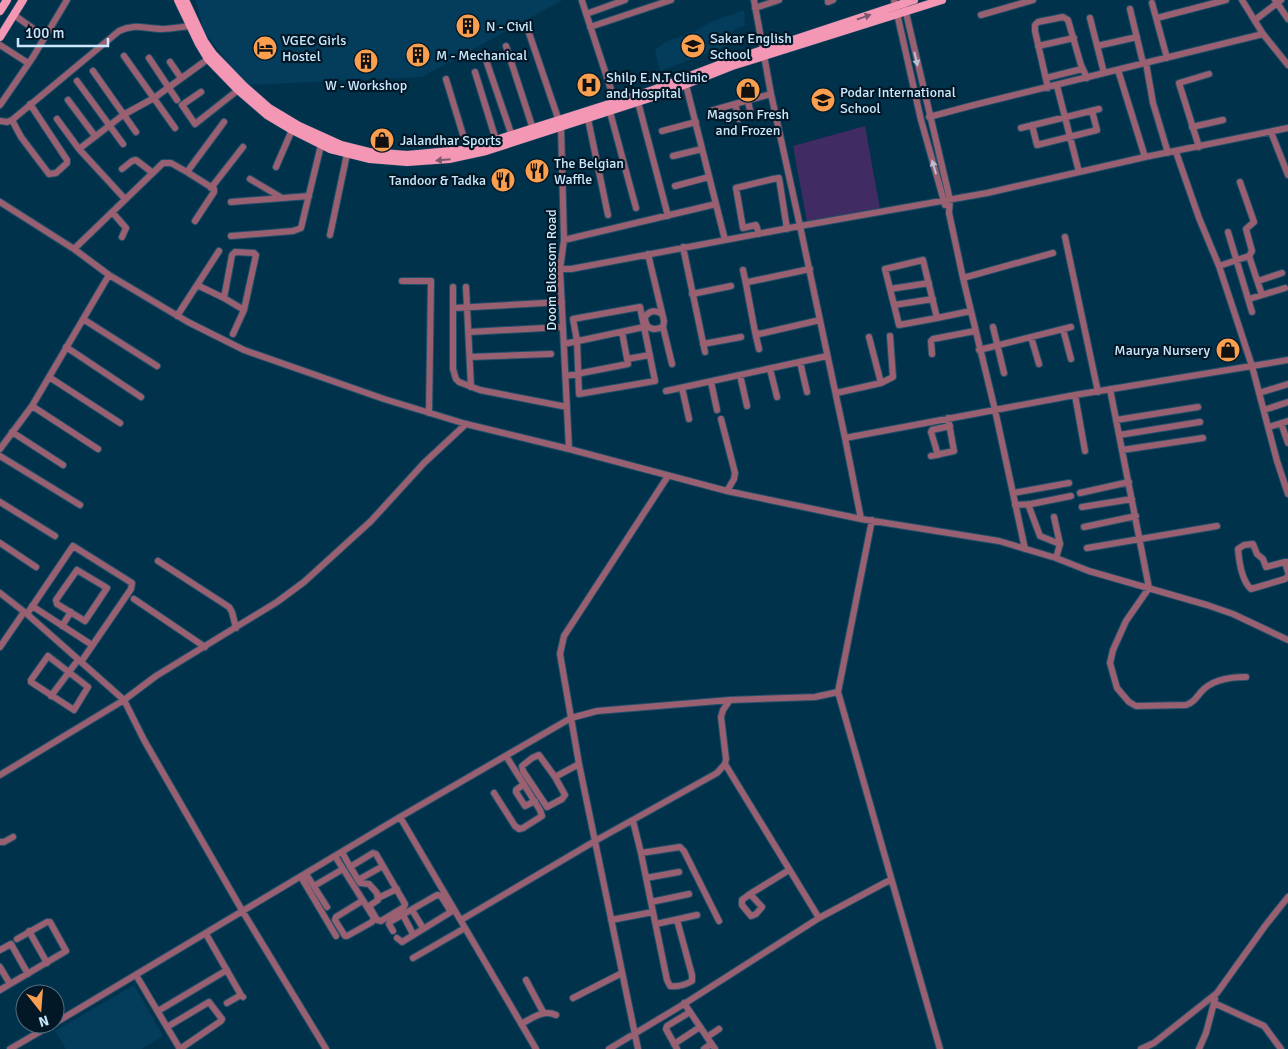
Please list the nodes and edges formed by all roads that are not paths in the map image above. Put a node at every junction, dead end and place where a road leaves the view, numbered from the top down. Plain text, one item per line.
1 (7, 0) edge
2 (23, 0) edge
3 (67, 0) edge
4 (178, 0) edge
5 (185, 0) edge
6 (625, 0) edge
7 (671, 0) edge
8 (754, 0) edge
9 (779, 0) edge
10 (828, 0) edge
11 (832, 0) edge
12 (914, 0) edge
13 (942, 0) edge
14 (1033, 0) edge
15 (1226, 0) edge
16 (1242, 0) edge
17 (582, 1) edge
18 (1277, 1) edge
19 (1152, 3) dead end
20 (899, 6) edge
21 (755, 8) junction
22 (1130, 9) dead end
23 (0, 11) edge
24 (586, 14) junction
25 (14, 15) junction
26 (981, 15) dead end
27 (1090, 18) dead end
28 (1156, 18) junction
29 (1288, 19) edge
30 (1255, 20) junction
31 (190, 26) junction
32 (590, 27) junction
33 (528, 33) dead end
34 (1263, 34) junction
35 (0, 37) edge
36 (45, 37) junction
37 (1138, 37) junction
38 (1074, 38) junction
39 (0, 45) edge
40 (506, 46) dead end
41 (1038, 46) junction
42 (1097, 46) junction
43 (205, 49) junction
44 (764, 53) junction
45 (124, 56) dead end
46 (149, 58) dead end
47 (1168, 58) junction
48 (208, 59) junction
49 (486, 60) dead end
50 (170, 62) dead end
51 (28, 63) junction
52 (1144, 63) junction
53 (1288, 65) edge
54 (1082, 69) junction
55 (1118, 70) junction
56 (93, 71) dead end
57 (474, 72) dead end
58 (1104, 73) junction
59 (1209, 74) dead end
60 (181, 78) junction
61 (1046, 78) junction
62 (1087, 78) junction
63 (446, 79) dead end
64 (77, 80) dead end
65 (685, 82) junction
66 (169, 86) junction
67 (1057, 86) junction
68 (1048, 88) junction
69 (238, 90) junction
70 (201, 92) dead end
71 (772, 94) junction
72 (154, 98) junction
73 (68, 100) dead end
74 (177, 100) dead end
75 (748, 100) junction
76 (255, 101) junction
77 (638, 102) junction
78 (30, 104) junction
79 (734, 104) junction
80 (0, 105) edge
81 (614, 108) junction
82 (1099, 109) dead end
83 (1092, 111) junction
84 (710, 112) dead end
85 (123, 115) junction
86 (751, 115) dead end
87 (1065, 117) junction
88 (929, 118) junction
89 (58, 119) dead end
90 (588, 119) junction
91 (739, 119) dead end
92 (12, 120) junction
93 (1222, 120) dead end
94 (0, 121) edge
95 (224, 122) dead end
96 (696, 122) junction
97 (560, 124) junction
98 (1032, 125) junction
99 (109, 126) junction
100 (1192, 127) junction
101 (175, 128) dead end
102 (1021, 128) dead end
103 (1288, 128) edge
104 (533, 129) junction
105 (292, 130) junction
106 (662, 131) dead end
107 (136, 132) dead end
108 (1271, 132) junction
109 (95, 136) junction
110 (512, 136) junction
111 (1070, 136) junction
112 (496, 140) junction
113 (122, 144) dead end
114 (321, 145) junction
115 (243, 147) dead end
116 (1199, 147) junction
117 (79, 149) junction
118 (702, 149) junction
119 (346, 151) junction
120 (464, 152) junction
121 (1176, 152) junction
122 (1168, 153) junction
123 (673, 156) dead end
124 (1145, 157) junction
125 (276, 167) dead end
126 (122, 169) dead end
127 (187, 172) junction
128 (1079, 172) junction
129 (153, 173) junction
130 (1288, 175) edge
131 (709, 177) junction
132 (250, 178) dead end
133 (1240, 182) dead end
134 (675, 186) dead end
135 (211, 188) junction
136 (309, 196) junction
137 (125, 198) junction
138 (282, 198) junction
139 (946, 201) junction
140 (0, 202) edge
141 (231, 202) dead end
142 (716, 204) junction
143 (636, 208) dead end
144 (112, 212) junction
145 (608, 215) dead end
146 (668, 216) junction
147 (195, 221) dead end
148 (800, 226) junction
149 (787, 229) junction
150 (1228, 232) dead end
151 (759, 234) junction
152 (330, 235) dead end
153 (122, 236) dead end
154 (230, 236) dead end
155 (1065, 237) dead end
156 (564, 240) junction
157 (726, 240) junction
158 (683, 247) junction
159 (74, 249) junction
160 (219, 251) dead end
161 (1053, 253) dead end
162 (648, 254) junction
163 (1249, 256) junction
164 (1237, 260) junction
165 (1219, 266) junction
166 (560, 269) junction
167 (810, 269) junction
168 (742, 270) dead end
169 (1282, 273) dead end
170 (109, 275) junction
171 (963, 278) junction
172 (402, 281) dead end
173 (1258, 281) junction
174 (929, 283) junction
175 (197, 284) junction
176 (746, 284) junction
177 (731, 286) dead end
178 (454, 287) dead end
179 (466, 287) dead end
180 (1284, 288) dead end
181 (890, 290) junction
182 (692, 294) junction
183 (1262, 295) junction
184 (224, 298) junction
185 (933, 299) junction
186 (1248, 299) junction
187 (562, 302) junction
188 (894, 305) junction
189 (467, 306) junction
190 (454, 308) junction
191 (244, 310) junction
192 (971, 312) junction
193 (1252, 312) dead end
194 (662, 314) junction
195 (177, 316) junction
196 (937, 318) junction
197 (83, 319) junction
198 (820, 320) junction
199 (663, 326) junction
200 (563, 327) junction
201 (644, 327) junction
202 (993, 327) dead end
203 (1071, 327) dead end
204 (1063, 329) junction
205 (975, 331) junction
206 (469, 332) junction
207 (622, 332) junction
208 (755, 332) junction
209 (233, 334) dead end
210 (890, 336) dead end
211 (742, 337) dead end
212 (869, 337) dead end
213 (1031, 337) junction
214 (577, 341) junction
215 (564, 344) junction
216 (703, 344) junction
217 (997, 346) junction
218 (66, 347) junction
219 (759, 349) dead end
220 (980, 350) junction
221 (705, 352) dead end
222 (551, 354) dead end
223 (932, 354) dead end
224 (650, 355) junction
225 (827, 356) junction
226 (470, 357) junction
227 (627, 359) junction
228 (1071, 359) dead end
229 (1288, 360) edge
230 (800, 362) junction
231 (672, 364) dead end
232 (1039, 364) dead end
233 (157, 366) dead end
234 (1252, 366) junction
235 (770, 369) junction
236 (1004, 373) dead end
237 (578, 374) junction
238 (740, 375) junction
239 (566, 376) junction
240 (49, 377) junction
241 (712, 382) junction
242 (881, 383) junction
243 (1288, 384) edge
244 (471, 387) junction
245 (682, 388) junction
246 (1110, 389) junction
247 (666, 391) dead end
248 (807, 392) dead end
249 (1098, 392) junction
250 (836, 393) junction
251 (1259, 393) junction
252 (1074, 395) junction
253 (141, 397) dead end
254 (777, 397) dead end
255 (1288, 402) edge
256 (32, 406) junction
257 (747, 406) dead end
258 (567, 407) junction
259 (1198, 407) dead end
260 (718, 410) dead end
261 (995, 410) junction
262 (1264, 410) junction
263 (428, 413) junction
264 (948, 418) junction
265 (689, 419) dead end
266 (721, 419) dead end
267 (1116, 420) junction
268 (120, 422) dead end
269 (1200, 422) dead end
270 (1285, 422) edge
271 (466, 424) junction
272 (950, 426) junction
273 (1269, 427) junction
274 (12, 432) junction
275 (1120, 436) junction
276 (845, 438) junction
277 (1203, 438) dead end
278 (1288, 443) edge
279 (0, 449) edge
280 (98, 449) dead end
281 (569, 449) junction
282 (1122, 450) junction
283 (1085, 451) dead end
284 (0, 456) edge
285 (63, 465) dead end
286 (668, 476) junction
287 (1129, 482) junction
288 (1069, 483) dead end
289 (727, 491) junction
290 (1080, 493) dead end
291 (1013, 494) junction
292 (1288, 494) edge
293 (1071, 496) dead end
294 (1132, 499) junction
295 (0, 502) edge
296 (1028, 504) junction
297 (80, 505) dead end
298 (1015, 505) junction
299 (1082, 507) dead end
300 (1136, 516) junction
301 (1054, 517) dead end
302 (861, 519) junction
303 (872, 520) junction
304 (1217, 526) dead end
305 (1084, 527) dead end
306 (55, 536) dead end
307 (1140, 539) junction
308 (0, 543) edge
309 (1060, 544) junction
310 (1087, 548) dead end
311 (1025, 549) junction
312 (1056, 558) junction
313 (158, 561) dead end
314 (1287, 562) edge
315 (36, 567) dead end
316 (1288, 572) edge
317 (1288, 576) edge
318 (1149, 588) junction
319 (0, 593) edge
320 (134, 599) dead end
321 (32, 606) junction
322 (71, 612) junction
323 (26, 613) junction
324 (62, 626) junction
325 (236, 628) junction
326 (1288, 640) edge
327 (92, 645) junction
328 (0, 647) edge
329 (205, 647) junction
330 (80, 661) junction
331 (69, 672) junction
332 (1246, 677) dead end
333 (838, 692) junction
334 (51, 696) junction
335 (124, 700) junction
336 (730, 700) junction
337 (571, 718) junction
338 (506, 756) junction
339 (579, 764) junction
340 (725, 764) junction
341 (0, 776) edge
342 (555, 777) junction
343 (524, 784) junction
344 (494, 793) dead end
345 (535, 802) junction
346 (400, 817) junction
347 (633, 821) junction
348 (13, 837) dead end
349 (0, 842) edge
350 (595, 842) junction
351 (342, 852) junction
352 (641, 853) junction
353 (335, 856) junction
354 (383, 866) junction
355 (350, 867) junction
356 (343, 869) junction
357 (789, 870) junction
358 (680, 872) dead end
359 (304, 875) junction
360 (646, 878) junction
361 (358, 880) junction
362 (890, 880) junction
363 (314, 886) junction
364 (397, 889) junction
365 (689, 894) dead end
366 (750, 894) dead end
367 (1288, 897) edge
368 (378, 898) junction
369 (362, 901) junction
370 (651, 902) junction
371 (327, 906) dead end
372 (412, 910) junction
373 (453, 911) junction
374 (243, 912) junction
375 (653, 912) junction
376 (402, 915) junction
377 (697, 915) dead end
378 (820, 918) junction
379 (461, 920) junction
380 (610, 920) junction
381 (678, 920) junction
382 (720, 921) dead end
383 (656, 924) junction
384 (423, 928) junction
385 (466, 928) junction
386 (29, 931) junction
387 (392, 931) dead end
388 (206, 934) junction
389 (414, 934) junction
390 (336, 936) dead end
391 (397, 938) dead end
392 (17, 939) dead end
393 (0, 950) edge
394 (413, 958) dead end
395 (47, 963) junction
396 (0, 967) edge
397 (226, 970) junction
398 (622, 973) junction
399 (28, 974) junction
400 (136, 975) junction
401 (526, 980) dead end
402 (10, 984) junction
403 (600, 984) junction
404 (0, 990) edge
405 (604, 991) dead end
406 (1217, 993) junction
407 (573, 998) dead end
408 (228, 1003) dead end
409 (1214, 1003) junction
410 (684, 1004) junction
411 (158, 1011) junction
412 (544, 1012) junction
413 (690, 1012) junction
414 (556, 1015) dead end
415 (65, 1017) edge
416 (521, 1024) junction
417 (167, 1027) junction
418 (700, 1027) junction
419 (719, 1029) dead end
420 (635, 1032) junction
421 (35, 1034) edge
422 (707, 1037) junction
423 (713, 1046) edge
424 (676, 1047) edge
425 (10, 1049) edge
426 (180, 1049) edge
427 (326, 1049) edge
428 (536, 1049) edge
429 (609, 1049) edge
430 (638, 1049) edge
431 (704, 1049) edge
432 (940, 1049) edge
433 (1141, 1049) edge
434 (1199, 1049) edge
435 (1281, 1049) edge

1 - 23 main road
2 - 25 main road
3 - 36 street
4 - 31 main road
5 - 43 main road
6 - 24 street
7 - 32 street
8 - 21 street
9 - 21 street
10 - 11 street
12 - 20 main road
13 - 20 main road
14 - 26 street
15 - 28 street
16 - 30 street
17 - 24 street
18 - 29 street
18 - 30 street
19 - 28 street
20 - 44 main road
20 -> 88 street
139 -> 20 street
21 - 44 street
22 - 37 street
24 - 32 street
25 - 35 main road
25 - 36 street
27 - 42 street
28 - 47 street
30 - 34 street
31 - 43 main road
31 - 78 street
32 - 81 street
33 - 97 street, Doom Blossom Road
34 - 47 street
34 - 53 street
36 - 51 street
37 - 42 street
37 - 52 street
38 - 41 street
38 - 41 street
38 - 54 street
39 - 51 street
40 - 104 street
41 - 61 street
42 - 58 street
43 - 48 main road
43 - 76 main road
44 - 65 main road
44 - 71 street
45 - 72 street
46 - 66 street
47 - 52 street
48 - 60 street
48 - 69 main road
49 - 110 street
50 - 60 street
51 - 80 street
52 - 55 street
52 - 122 street
54 - 61 street
54 - 62 street
55 - 58 street
55 - 124 street
56 - 85 street
57 - 112 street
58 - 62 street
59 - 100 street
60 - 66 street
61 - 68 street
62 - 67 street
63 - 120 street
64 - 99 street
65 - 77 main road
65 - 81 main road
65 - 96 street
66 - 72 street
66 - 74 street
67 - 68 street
67 - 87 street
68 - 88 street
69 - 70 street
69 - 76 main road
71 - 75 street
71 - 148 street
72 - 85 street
72 - 101 street
73 - 109 street
75 - 79 street
75 - 86 street
76 - 105 main road
76 - 119 main road
77 - 81 main road
77 - 146 street
78 - 92 street
78 - 92 street
79 - 84 street
79 - 91 street
81 - 90 main road
81 - 97 main road
81 - 143 street
82 - 83 street
83 - 87 street
83 - 111 street
85 - 99 street
85 - 107 street
87 - 98 street
87 - 111 street
88 - 139 street
89 - 117 street
90 - 97 main road
90 - 145 street
92 - 94 street
93 - 100 street
95 - 127 street
96 - 106 street
96 - 118 street
97 - 104 main road
97 - 120 main road
97 - 156 street, Doom Blossom Road
98 - 102 street
98 - 111 street
99 - 109 street
99 - 113 street
100 - 116 street
103 - 108 street
104 - 110 main road
105 - 114 main road
105 - 125 street
108 - 116 street
108 - 130 street
109 - 117 street
110 - 112 main road
111 - 128 street
112 - 120 main road
114 - 119 main road
114 - 136 street
115 - 135 street
116 - 121 street
117 - 137 street
118 - 123 street
118 - 131 street
119 - 120 main road
119 - 152 street
121 - 122 street
121 - 165 street
122 - 124 street
124 - 128 street
126 - 129 street
127 - 129 street
127 - 135 street
128 - 139 street
129 - 137 street
131 - 134 street
131 - 142 street
132 - 138 street
133 - 163 street
135 - 147 street
136 - 138 street
136 - 154 street
137 - 144 street
138 - 141 street
139 - 148 street
139 - 171 street
140 - 159 street
142 - 146 street
142 - 157 street
144 - 153 street
144 - 159 street
146 - 156 street
148 - 149 street
148 - 167 street
149 - 151 street
149 - 151 street
150 - 164 street
151 - 157 street
155 - 249 street
156 - 166 street, Doom Blossom Road
157 - 158 street
158 - 162 street
158 - 182 street
159 - 170 street
160 - 175 street
161 - 171 street
162 - 166 street
162 - 194 street
163 - 164 street
163 - 173 street
164 - 165 street
164 - 186 street
165 - 234 street
166 - 187 street, Doom Blossom Road
167 - 176 street
167 - 198 street
168 - 176 street
169 - 173 street
170 - 195 street
170 - 197 street
171 - 192 street
172 - 263 street
173 - 183 street
174 - 181 street
174 - 181 street
174 - 185 street
175 - 184 street
175 - 195 street
176 - 208 street
177 - 182 street
178 - 190 street
179 - 189 street
180 - 183 street
181 - 188 street
182 - 216 street
183 - 186 street
184 - 191 street
184 - 191 street
185 - 188 street
185 - 196 street
186 - 193 street
187 - 189 street
187 - 200 street, Doom Blossom Road
188 - 196 street
189 - 190 street
189 - 206 street
190 - 244 street
191 - 209 street
192 - 196 street
192 - 205 street
194 - 199 street
194 - 199 street
195 - 263 street
197 - 218 street
197 - 233 street
198 - 208 street
198 - 225 street
199 - 231 street
200 - 206 street
200 - 215 street, Doom Blossom Road
201 - 207 street
201 - 214 street
201 - 224 street
202 - 217 street
203 - 204 street
204 - 213 street
204 - 228 street
205 - 220 street
205 - 223 street
206 - 226 street
207 - 214 street
207 - 227 street
208 - 219 street
210 - 242 street
211 - 216 street
212 - 242 street
213 - 217 street
213 - 232 street
214 - 215 street
214 - 237 street
215 - 239 street, Doom Blossom Road
216 - 221 street
217 - 220 street
217 - 236 street
218 - 240 street
218 - 253 street
220 - 261 street
222 - 226 street
224 - 227 street
224 - 237 street
225 - 230 street
225 - 250 street
226 - 244 street
227 - 237 street
229 - 234 street
230 - 235 street
230 - 248 street
234 - 246 street
234 - 251 street
235 - 238 street
235 - 254 street
237 - 239 street
238 - 241 street
238 - 257 street
239 - 258 street, Doom Blossom Road
240 - 256 street
240 - 268 street
241 - 245 street
241 - 260 street
242 - 250 street
243 - 251 street
244 - 258 street
245 - 247 street
245 - 265 street
246 - 249 street
246 - 267 street
249 - 252 street
250 - 276 street
251 - 262 street
252 - 261 street
252 - 283 street
255 - 262 street
256 - 274 street
256 - 280 street
258 - 281 street, Doom Blossom Road
259 - 267 street
261 - 264 street
261 - 291 street
262 - 273 street
263 - 271 street
264 - 272 street
264 - 276 street
266 - 289 street
267 - 275 street
269 - 275 street
270 - 273 street
270 - 278 street
271 - 281 street
271 - 325 street
272 - 272 street
273 - 292 street
274 - 279 street
274 - 285 street
275 - 282 street
276 - 302 street
277 - 282 street
281 - 286 street
282 - 287 street
284 - 297 street
286 - 289 street
286 - 337 street
287 - 290 street
287 - 294 street
288 - 291 street
289 - 302 street
291 - 298 street
293 - 296 street
294 - 299 street
294 - 300 street
295 - 306 street
296 - 298 street
296 - 309 street
298 - 311 street
300 - 305 street
300 - 307 street
301 - 309 street
302 - 303 street
303 - 311 street
303 - 333 street
304 - 307 street
307 - 310 street
307 - 318 street
308 - 315 street
309 - 312 street
311 - 312 street
312 - 318 street
313 - 325 street
314 - 316 street
314 - 317 street
318 - 326 street
318 - 332 street
319 - 323 street
320 - 329 street
321 - 323 street
321 - 324 street
321 - 327 street
322 - 322 street
322 - 324 street
323 - 328 street
323 - 330 street
324 - 327 street
325 - 329 street
327 - 330 street
329 - 335 street
330 - 331 street
330 - 335 street
331 - 334 street
331 - 334 street
331 - 334 street
333 - 336 street
333 - 362 street
335 - 341 street
335 - 374 street
336 - 337 street
336 - 340 street
337 - 338 street
337 - 339 street
338 - 343 street
338 - 346 street
339 - 342 street
339 - 350 street
340 - 347 street
340 - 357 street
342 - 342 street
343 - 345 street
343 - 345 street
344 - 345 street
346 - 351 street
346 - 373 street
347 - 350 street
347 - 352 street
348 - 349 street
350 - 379 street
350 - 380 street
351 - 353 street
351 - 355 street
352 - 360 street
352 - 382 street
353 - 356 street
353 - 359 street
354 - 355 street
354 - 361 street
354 - 364 street
355 - 361 street
356 - 363 street
356 - 369 street
357 - 366 street
357 - 378 street
358 - 360 street
359 - 363 street
359 - 374 street
359 - 390 street
360 - 370 street
361 - 368 street
362 - 378 street
362 - 432 street
363 - 371 street
364 - 368 street
364 - 368 street
365 - 370 street
367 - 406 street
369 - 369 street
370 - 375 street
372 - 373 street
372 - 376 street
372 - 384 street
373 - 379 street
373 - 384 street
374 - 388 street
374 - 427 street
375 - 380 street
375 - 383 street
376 - 387 street
376 - 389 street
377 - 381 street
378 - 410 street
379 - 385 street
380 - 398 street
381 - 383 street
381 - 383 street
384 - 389 street
385 - 394 street
385 - 416 street
386 - 392 street
386 - 395 street
386 - 395 street
388 - 397 street
388 - 400 street
389 - 391 street
393 - 399 street
395 - 399 street
396 - 402 street
397 - 408 street
397 - 411 street
398 - 403 street
398 - 420 street
399 - 402 street
400 - 411 street
400 - 415 street
401 - 412 street
402 - 404 street
403 - 405 street
403 - 407 street
406 - 409 street
406 - 433 street
409 - 434 street
409 - 435 street
410 - 413 street
410 - 420 street
411 - 417 street
412 - 414 street
412 - 416 street
413 - 418 street
413 - 424 street
416 - 428 street
417 - 426 street
417 - 426 street
418 - 422 street
418 - 424 street
419 - 422 street
420 - 429 street
420 - 430 street
421 - 425 street
422 - 423 street
423 - 431 street

